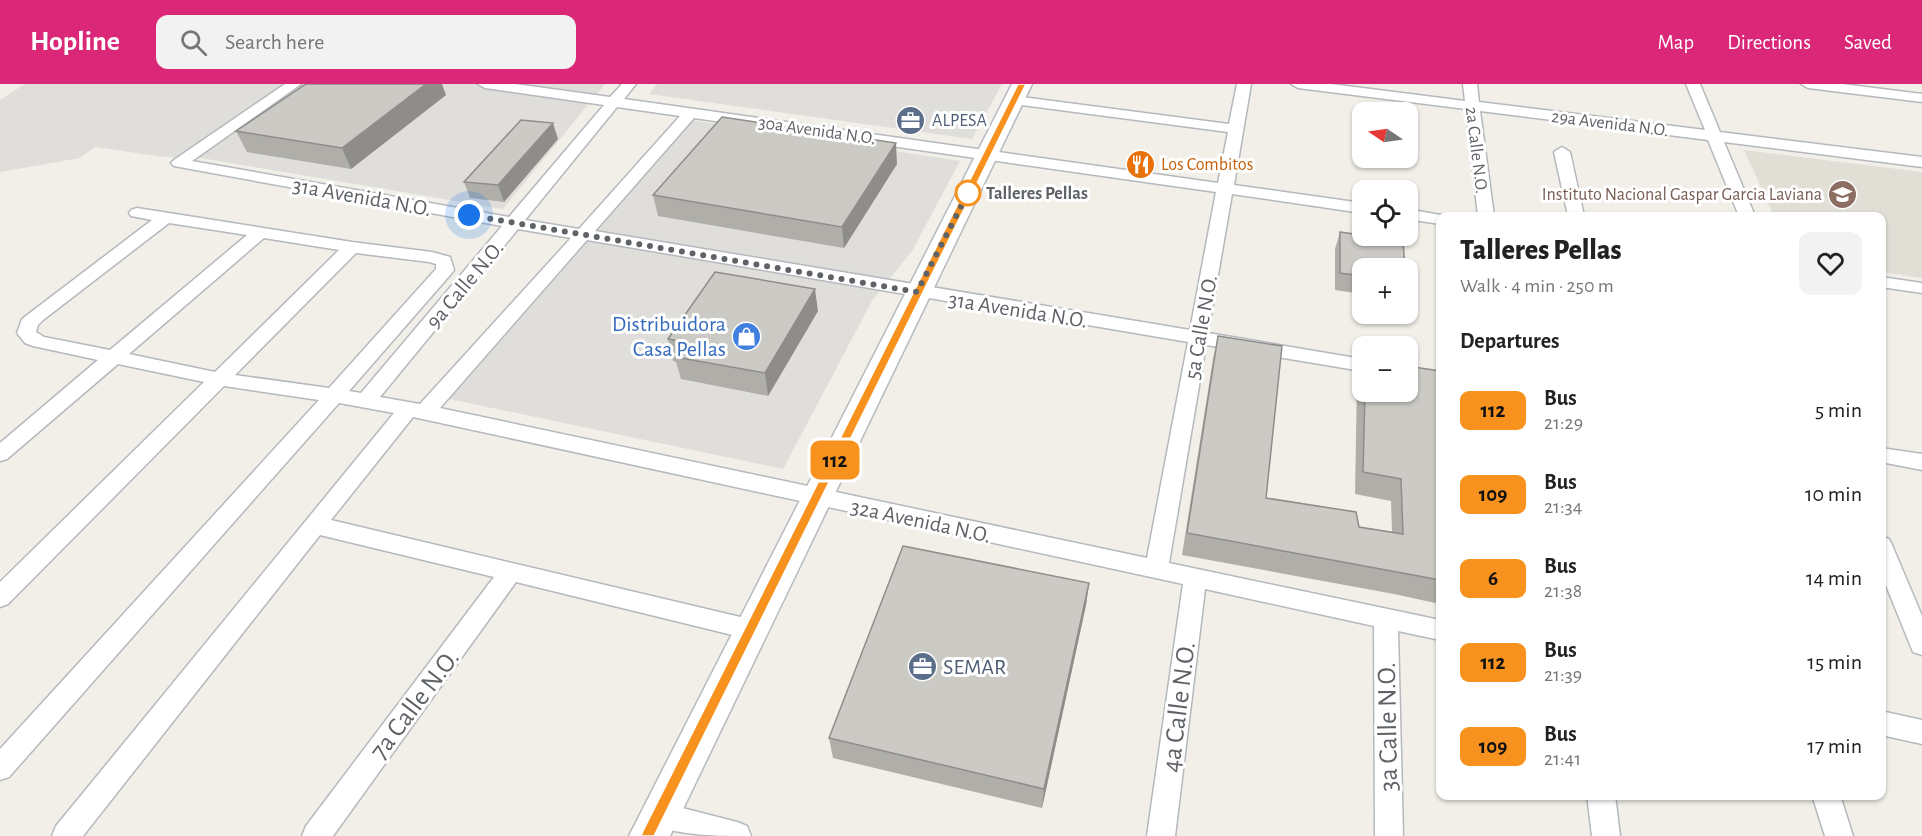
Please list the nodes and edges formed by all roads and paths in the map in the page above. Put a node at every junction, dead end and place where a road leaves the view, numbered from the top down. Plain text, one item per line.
1 (294, 84) edge
2 (485, 84) edge
3 (629, 84) edge
4 (1244, 84) edge
5 (1298, 84) edge
6 (1470, 84) edge
7 (1693, 84) edge
8 (1808, 84) edge
9 (1918, 84) edge
10 (1922, 90) edge
11 (1018, 92) edge
12 (1922, 98) edge
13 (615, 101) junction
14 (1472, 106) junction
15 (692, 113) junction
16 (1235, 129) junction
17 (1714, 136) junction
18 (1562, 152) dead end
19 (988, 154) junction
20 (1922, 162) edge
21 (1224, 188) junction
22 (1352, 207) edge
23 (1485, 212) edge
24 (1575, 212) edge
25 (1745, 212) edge
26 (137, 213) dead end
27 (1418, 216) edge
28 (165, 218) junction
29 (1436, 218) edge
30 (514, 224) junction
31 (261, 232) junction
32 (581, 235) junction
33 (352, 247) junction
34 (1886, 283) edge
35 (1922, 288) edge
36 (917, 292) junction
37 (1198, 338) junction
38 (113, 357) junction
39 (1352, 363) edge
40 (220, 379) junction
41 (334, 395) junction
42 (366, 400) junction
43 (416, 410) junction
44 (0, 454) edge
45 (1886, 456) edge
46 (1922, 462) edge
47 (816, 497) junction
48 (315, 525) junction
49 (1886, 557) edge
50 (1156, 570) junction
51 (512, 572) junction
52 (1195, 578) junction
53 (0, 597) edge
54 (1386, 618) junction
55 (1436, 629) edge
56 (753, 630) junction
57 (1922, 645) edge
58 (1886, 724) edge
59 (1922, 732) edge
60 (0, 768) edge
61 (1602, 800) edge
62 (1828, 800) edge
63 (654, 826) edge
64 (66, 836) edge
65 (316, 836) edge
66 (737, 836) edge
67 (1161, 836) edge
68 (1389, 836) edge
69 (1606, 836) edge
70 (1839, 836) edge

1 - 30 street, 31a Avenida N.O.
2 - 13 street, 30a Avenida N.O.
3 - 13 street, 9a Calle N.O.
4 - 16 street, 5a Calle N.O.
5 - 14 street, 29a Avenida N.O.
6 - 14 street, 2a Calle N.O.
7 - 17 street
8 - 12 street
9 - 10 street
11 - 16 street
11 - 19 main road
13 - 15 street, 30a Avenida N.O.
13 - 30 street, 9a Calle N.O.
14 - 17 street, 29a Avenida N.O.
14 - 23 street, 2a Calle N.O.
15 - 19 street, 30a Avenida N.O.
15 - 32 street
16 - 21 street, 5a Calle N.O.
17 - 20 street, 29a Avenida N.O.
17 - 25 street
18 - 24 street
19 - 21 street, 30a Avenida N.O.
19 - 36 main road
21 - 22 street, 30a Avenida N.O.
21 - 37 street, 5a Calle N.O.
26 - 28 street
27 - 29 street
28 - 31 street
28 - 38 street, 32a Avenida N.O.
30 - 32 street, 31a Avenida N.O.
30 - 42 street, 9a Calle N.O.
31 - 33 street
31 - 38 street
32 - 36 street, 31a Avenida N.O.
32 - 43 street
33 - 40 street
33 - 41 street
34 - 35 street
36 - 37 street, 31a Avenida N.O.
36 - 47 main road
37 - 39 street, 31a Avenida N.O.
37 - 50 street, 5a Calle N.O.
38 - 40 street, 32a Avenida N.O.
38 - 44 street
40 - 41 street, 32a Avenida N.O.
40 - 53 street
41 - 42 street, 32a Avenida N.O.
41 - 60 street
42 - 43 street, 32a Avenida N.O.
43 - 47 street, 32a Avenida N.O.
43 - 48 street
45 - 46 street
47 - 50 street, 32a Avenida N.O.
47 - 56 main road
48 - 51 street
48 - 64 street
49 - 57 street
50 - 52 street, 32a Avenida N.O.
51 - 56 street
51 - 65 street, 7a Calle N.O.
52 - 54 street, 32a Avenida N.O.
52 - 67 street, 4a Calle N.O.
54 - 55 street, 32a Avenida N.O.
54 - 68 street, 3a Calle N.O.
56 - 63 main road
58 - 59 street
61 - 69 street
62 - 70 street
63 - 66 street

